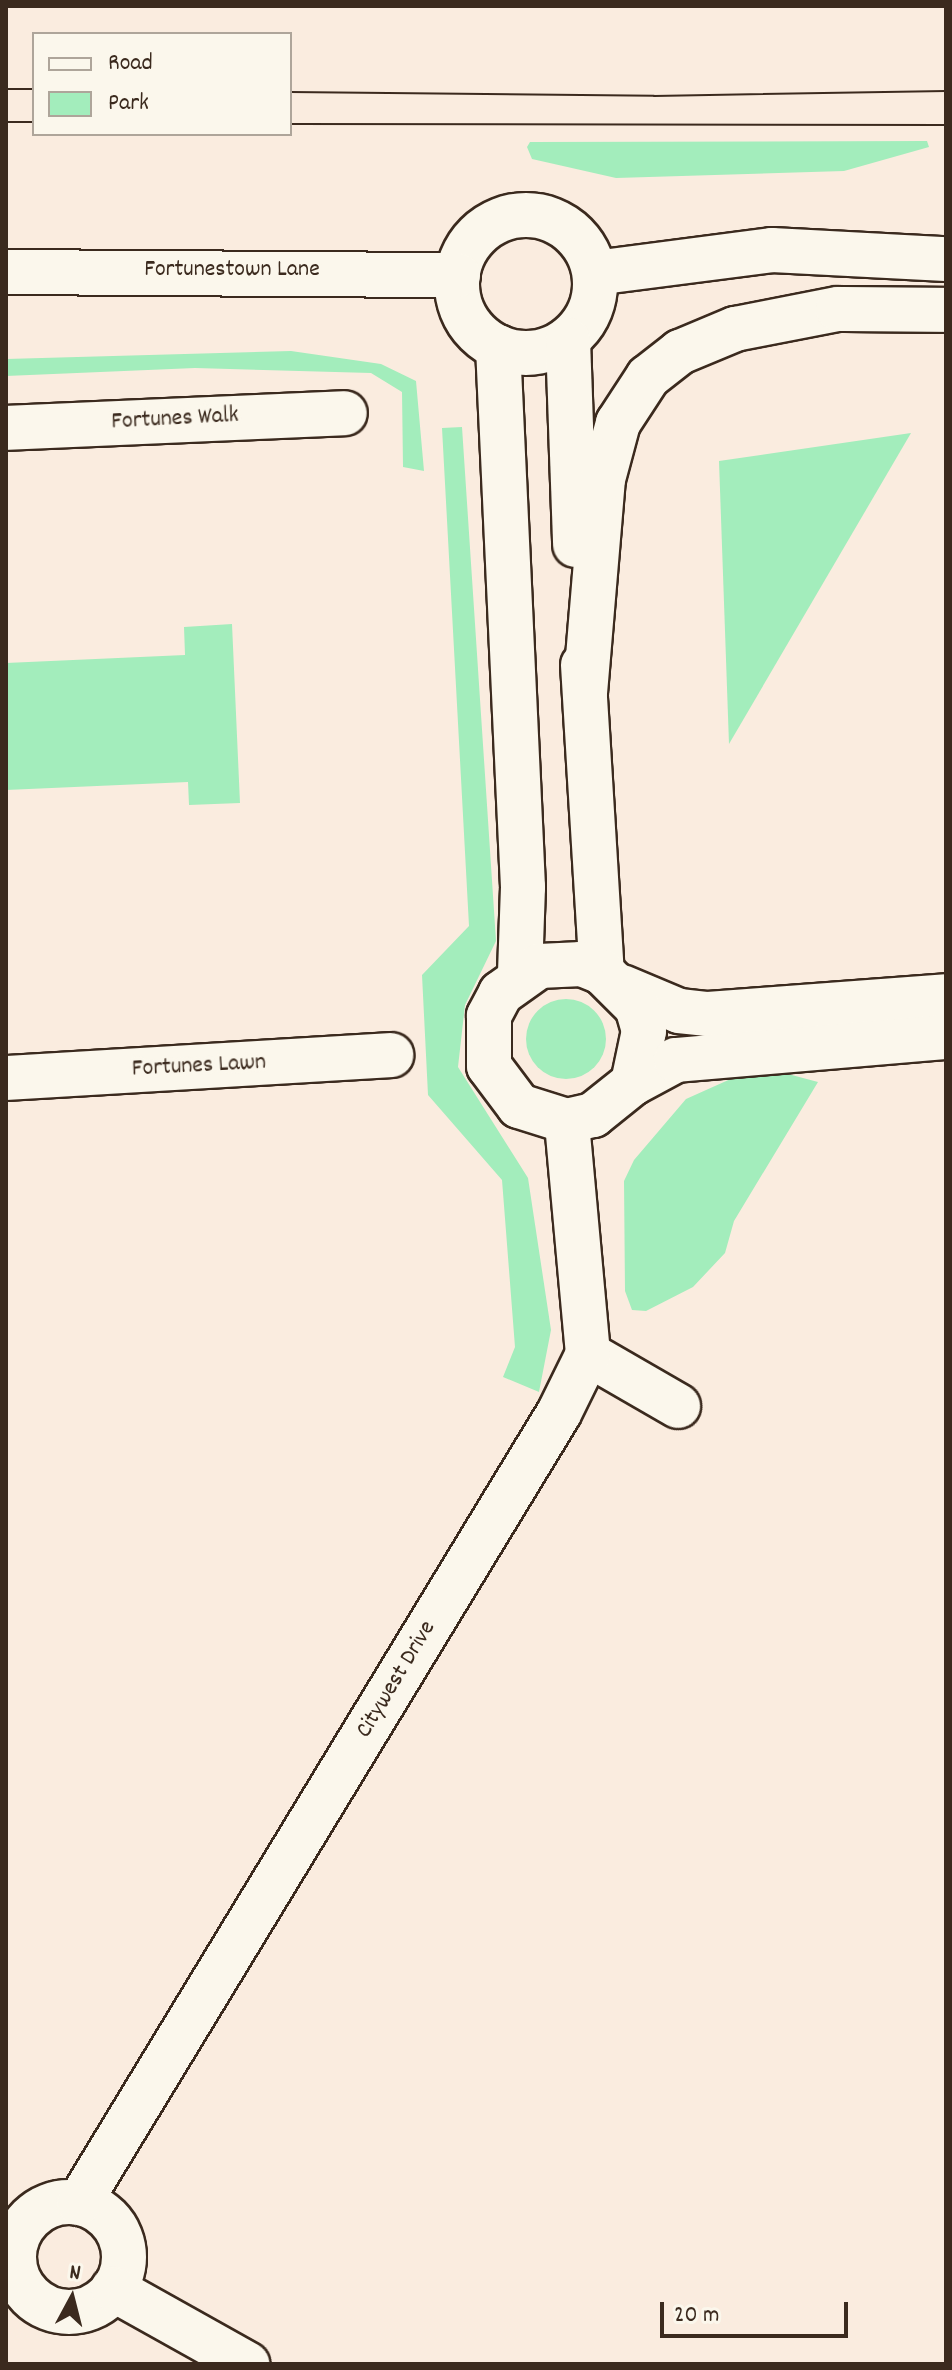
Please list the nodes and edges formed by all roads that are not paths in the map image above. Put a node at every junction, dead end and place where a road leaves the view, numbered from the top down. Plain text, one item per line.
1 (946, 259) edge
2 (6, 272) edge
3 (595, 273) junction
4 (458, 275) junction
5 (946, 310) edge
6 (568, 340) junction
7 (498, 347) junction
8 (345, 413) dead end
9 (6, 428) edge
10 (585, 693) junction
11 (520, 975) junction
12 (612, 979) junction
13 (946, 996) edge
14 (946, 1037) edge
15 (391, 1055) dead end
16 (6, 1078) edge
17 (633, 1083) junction
18 (567, 1121) junction
19 (588, 1354) junction
20 (678, 1406) dead end
21 (79, 2203) junction
22 (113, 2289) junction
23 (247, 2364) edge

1 - 3 street
2 - 4 street, Fortunestown Lane
3 - 4 street
3 - 6 street
4 - 7 street
5 - 10 street
6 - 7 street
6 - 10 street
7 - 11 street
8 - 9 street, Fortunes Walk
10 - 12 street
11 - 12 street
11 - 18 street
12 - 13 street
12 - 17 street
14 - 17 street
15 - 16 street, Fortunes Lawn
17 - 18 street
18 - 19 street
19 - 20 street
19 - 21 street, Citywest Drive
21 - 22 street
21 - 22 street
22 - 23 street

